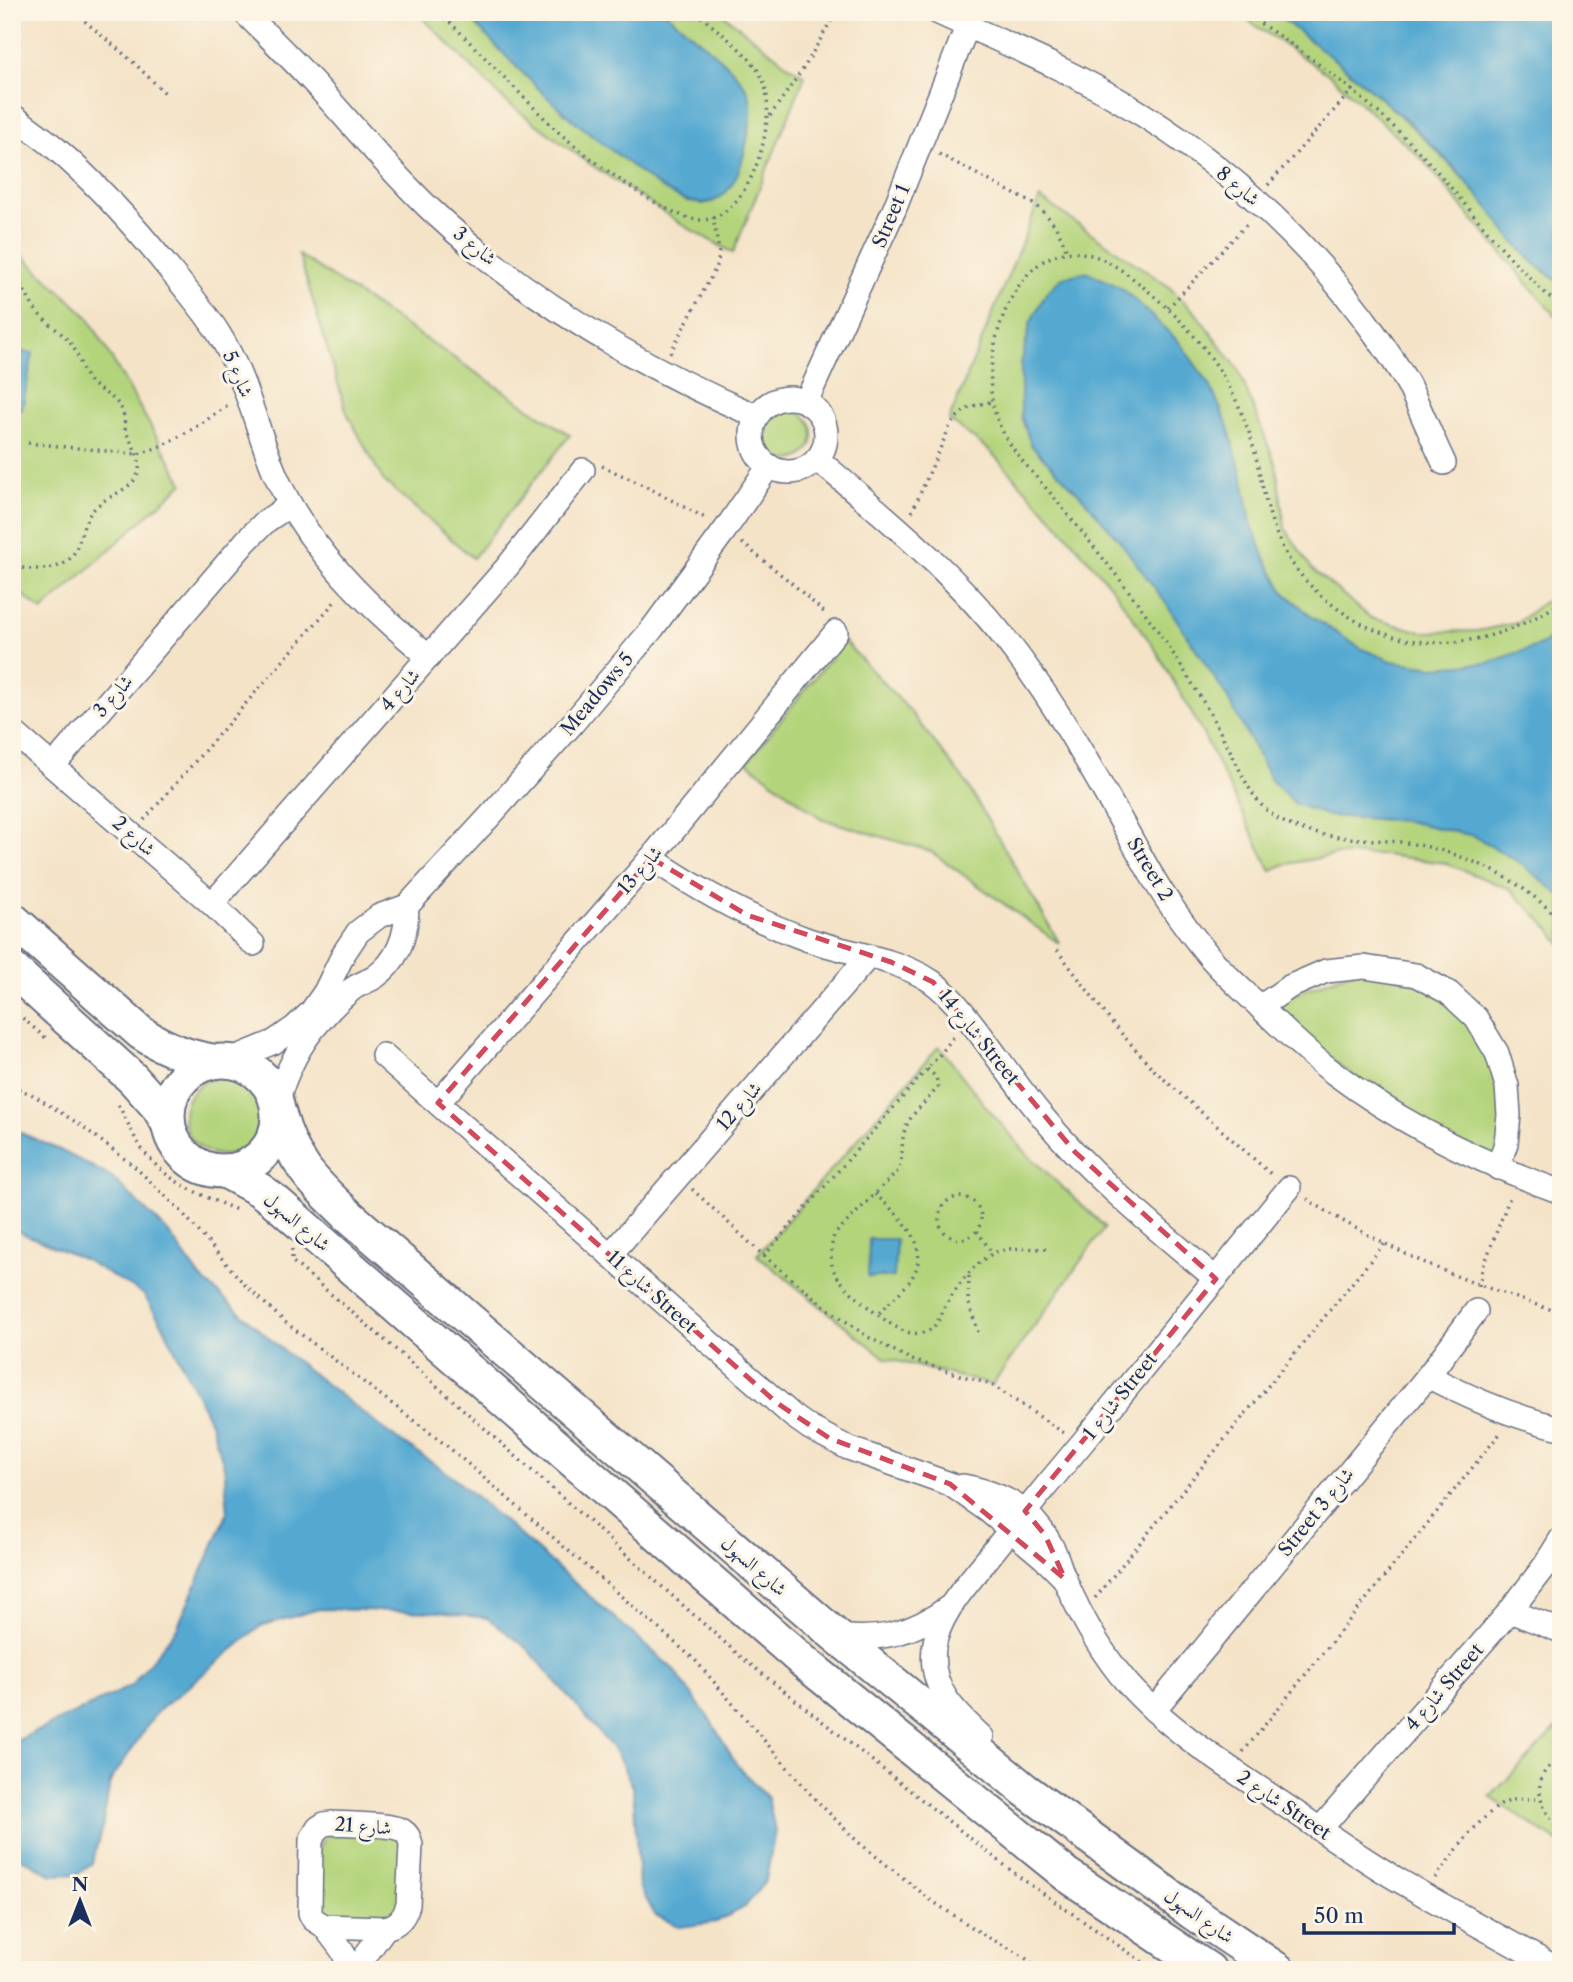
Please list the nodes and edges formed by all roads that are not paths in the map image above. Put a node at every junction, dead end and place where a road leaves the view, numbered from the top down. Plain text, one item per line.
1 (244, 12) edge
2 (937, 12) edge
3 (967, 27) junction
4 (12, 115) edge
5 (806, 402) junction
6 (756, 416) junction
7 (817, 459) junction
8 (1444, 463) dead end
9 (769, 466) junction
10 (583, 470) dead end
11 (290, 505) junction
12 (836, 632) dead end
13 (429, 657) junction
14 (12, 731) edge
15 (53, 766) junction
16 (651, 858) junction
17 (212, 904) junction
18 (407, 906) junction
19 (379, 916) junction
20 (12, 919) edge
21 (404, 936) junction
22 (253, 944) dead end
23 (868, 957) junction
24 (339, 964) junction
25 (12, 969) edge
26 (361, 983) junction
27 (1260, 1007) junction
28 (383, 1055) dead end
29 (221, 1060) junction
30 (438, 1103) junction
31 (278, 1107) junction
32 (167, 1123) junction
33 (225, 1171) junction
34 (1508, 1172) junction
35 (1289, 1188) road end
36 (1561, 1192) edge
37 (610, 1255) junction
38 (1216, 1279) junction
39 (1476, 1311) road end
40 (1429, 1376) junction
41 (1561, 1428) edge
42 (950, 1484) junction
43 (1025, 1511) junction
44 (1010, 1530) junction
45 (1561, 1539) edge
46 (1065, 1579) junction
47 (1510, 1611) junction
48 (947, 1613) junction
49 (1561, 1631) edge
50 (835, 1635) junction
51 (1154, 1710) junction
52 (1037, 1799) junction
53 (1000, 1821) junction
54 (1320, 1829) junction
55 (324, 1926) junction
56 (385, 1928) junction
57 (351, 1970) edge
58 (358, 1970) edge
59 (1209, 1970) edge
60 (1278, 1970) edge
61 (1560, 1970) edge

1 - 6 street, شارع 3
2 - 3 street, شارع 8
3 - 5 street, Street 1
3 - 8 street, شارع 8
4 - 11 street, شارع 5
5 - 6 street
5 - 7 street
6 - 9 street
7 - 9 street
7 - 27 street, Street 2
9 - 18 street, Meadows 5
10 - 13 street, شارع 4
11 - 13 street, شارع 5
11 - 15 street, شارع 3
12 - 16 street, شارع 13
13 - 17 street, شارع 4
14 - 15 street, شارع 2
15 - 17 street, شارع 2
16 - 23 street, شارع 14 Street
16 - 30 street, شارع 13
17 - 22 street, شارع 2
18 - 19 street, Meadows 5
18 - 21 street
19 - 21 street
19 - 24 street, Meadows 5
20 - 29 main road
21 - 26 street
23 - 37 street, شارع 12
23 - 38 street, شارع 14 Street
24 - 26 street
24 - 29 street, Meadows 5
25 - 32 main road
26 - 31 street
27 - 34 street, Street 2
27 - 34 street
28 - 30 street, شارع 11 Street
29 - 31 main road
29 - 32 main road
30 - 37 street, شارع 11 Street
31 - 33 main road
31 - 50 main road, شارع السهول
32 - 33 main road
33 - 53 main road, شارع السهول
34 - 36 street, Street 2
35 - 38 street, شارع 1 Street
37 - 42 street, شارع 11 Street
38 - 43 street, شارع 1 Street
39 - 40 street, Street شارع 3
40 - 41 street
40 - 51 street, Street شارع 3
42 - 43 street, شارع 11 Street
42 - 44 street, شارع 11 Street
43 - 44 street, شارع 1 Street
43 - 46 street, شارع 2 Street
44 - 46 street, شارع 2 Street
44 - 48 street, شارع 1 Street
45 - 47 street, شارع 4 Street
46 - 51 street, شارع 2 Street
47 - 49 street
47 - 54 street, شارع 4 Street
48 - 50 street
48 - 52 street
50 - 52 main road, شارع السهول
51 - 54 street, شارع 2 Street
52 - 53 main road
52 - 60 main road, شارع السهول
53 - 59 main road, شارع السهول
54 - 61 street, شارع 2 Street
55 - 56 street
55 - 56 street, شارع 21
55 - 57 street, شارع 21
56 - 58 street, شارع 21

